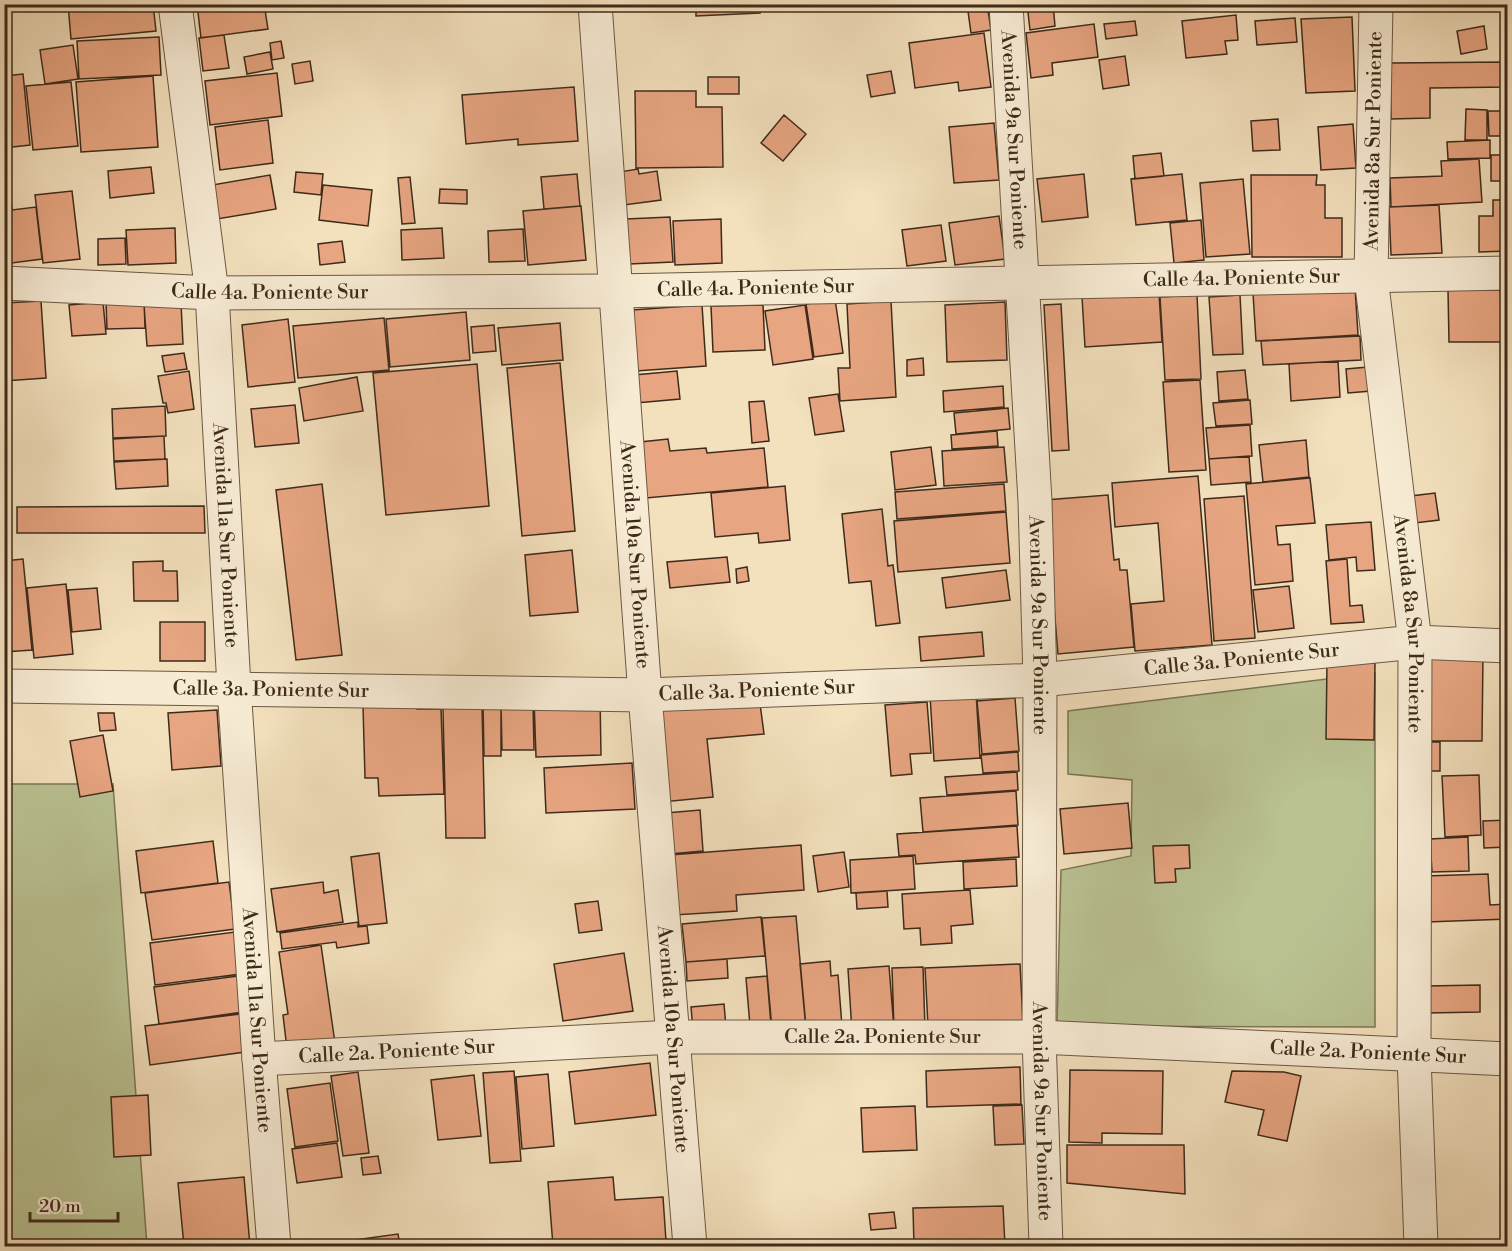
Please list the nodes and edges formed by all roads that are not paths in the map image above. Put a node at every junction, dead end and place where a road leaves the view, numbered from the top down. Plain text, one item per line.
1 (175, 4) edge
2 (595, 4) edge
3 (1006, 4) edge
4 (1376, 4) edge
5 (1508, 273) edge
6 (1371, 278) junction
7 (1020, 282) junction
8 (4, 283) edge
9 (616, 291) junction
10 (212, 294) junction
11 (1415, 642) junction
12 (1508, 646) edge
13 (1040, 680) junction
14 (4, 686) edge
15 (234, 687) junction
16 (645, 695) junction
17 (1039, 1037) junction
18 (673, 1038) junction
19 (1414, 1056) junction
20 (259, 1059) junction
21 (1508, 1059) edge
22 (274, 1246) edge
23 (690, 1246) edge
24 (1046, 1246) edge
25 (1421, 1246) edge

1 - 10 street, Avenida 11a Sur Poniente
2 - 9 street, Avenida 10a Sur Poniente
3 - 7 street, Avenida 9a Sur Poniente
4 - 6 street, Avenida 8a Sur Poniente
5 - 6 street, Calle 4a. Poniente Sur
6 - 7 street, Calle 4a. Poniente Sur
6 - 11 street, Avenida 8a Sur Poniente
7 - 9 street, Calle 4a. Poniente Sur
7 - 13 street, Avenida 9a Sur Poniente
8 - 10 street, Calle 4a. Poniente Sur
9 - 10 street, Calle 4a. Poniente Sur
9 - 16 street, Avenida 10a Sur Poniente
10 - 15 street, Avenida 11a Sur Poniente
11 - 12 street, Calle 3a. Poniente Sur
11 - 13 street, Calle 3a. Poniente Sur
11 - 19 street, Avenida 8a Sur Poniente
13 - 16 street, Calle 3a. Poniente Sur
13 - 17 street, Avenida 9a Sur Poniente
14 - 15 street, Calle 3a. Poniente Sur
15 - 16 street, Calle 3a. Poniente Sur
15 - 20 street, Avenida 11a Sur Poniente
16 - 18 street, Avenida 10a Sur Poniente
17 - 18 street, Calle 2a. Poniente Sur
17 - 19 street, Calle 2a. Poniente Sur
17 - 24 street, Avenida 9a Sur Poniente
18 - 20 street, Calle 2a. Poniente Sur
18 - 23 street, Avenida 10a Sur Poniente
19 - 21 street, Calle 2a. Poniente Sur
19 - 25 street, Avenida 8a Sur Poniente
20 - 22 street, Avenida 11a Sur Poniente

